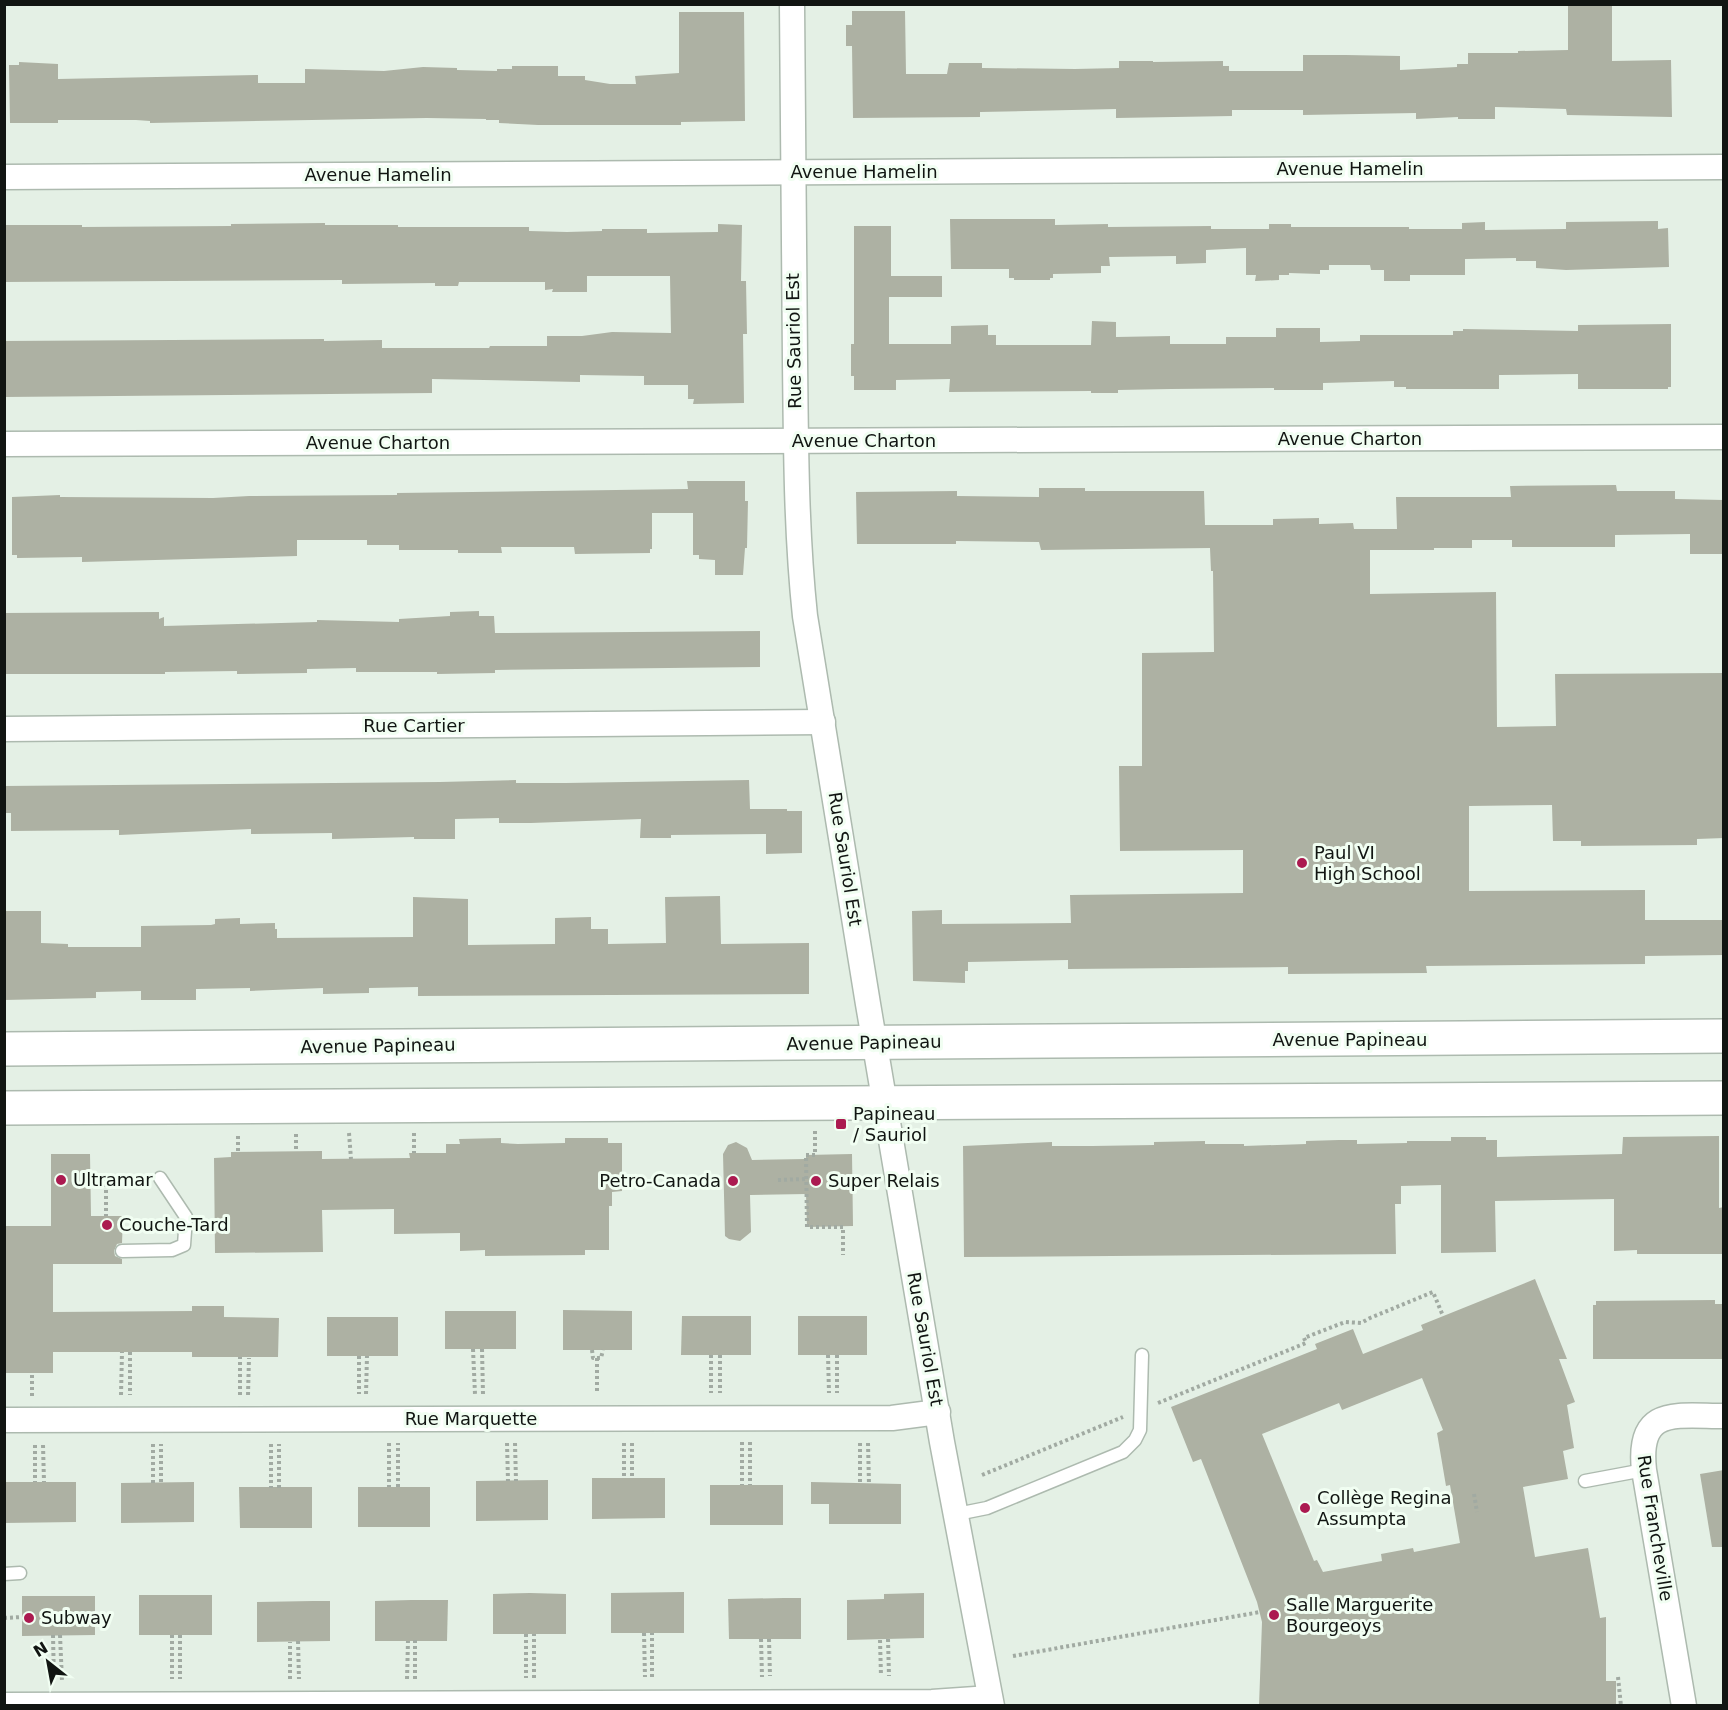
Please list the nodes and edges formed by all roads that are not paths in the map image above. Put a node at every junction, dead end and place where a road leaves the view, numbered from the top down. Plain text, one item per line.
1 (792, 4) edge
2 (1724, 167) edge
3 (792, 172) junction
4 (4, 177) edge
5 (1724, 437) edge
6 (796, 441) junction
7 (4, 444) edge
8 (823, 722) junction
9 (4, 729) edge
10 (1724, 1036) edge
11 (876, 1043) junction
12 (4, 1049) edge
13 (1724, 1098) edge
14 (886, 1102) junction
15 (4, 1108) edge
16 (160, 1178) dead end
17 (122, 1251) dead end
18 (1142, 1355) dead end
19 (938, 1412) junction
20 (1724, 1416) edge
21 (4, 1420) edge
22 (1644, 1470) junction
23 (1585, 1481) dead end
24 (957, 1514) junction
25 (4, 1574) edge
26 (20, 1574) dead end
27 (991, 1702) edge
28 (4, 1705) edge
29 (1684, 1706) edge

1 - 3 street, Rue Sauriol Est
2 - 3 street, Avenue Hamelin
3 - 4 street, Avenue Hamelin
3 - 6 street, Rue Sauriol Est
5 - 6 street, Avenue Charton
6 - 7 street, Avenue Charton
6 - 8 street, Rue Sauriol Est
8 - 9 street, Rue Cartier
8 - 11 street, Rue Sauriol Est
10 - 11 main road, Avenue Papineau
11 - 12 main road, Avenue Papineau
11 - 14 street, Rue Sauriol Est
13 - 14 main road
14 - 15 main road
14 - 19 street, Rue Sauriol Est
16 - 17 lane
18 - 24 lane
19 - 21 street, Rue Marquette
19 - 24 street, Rue Sauriol Est
20 - 22 street, Rue Francheville
22 - 23 lane
22 - 29 street, Rue Francheville
24 - 27 street, Rue Sauriol Est
25 - 26 lane
27 - 28 street

